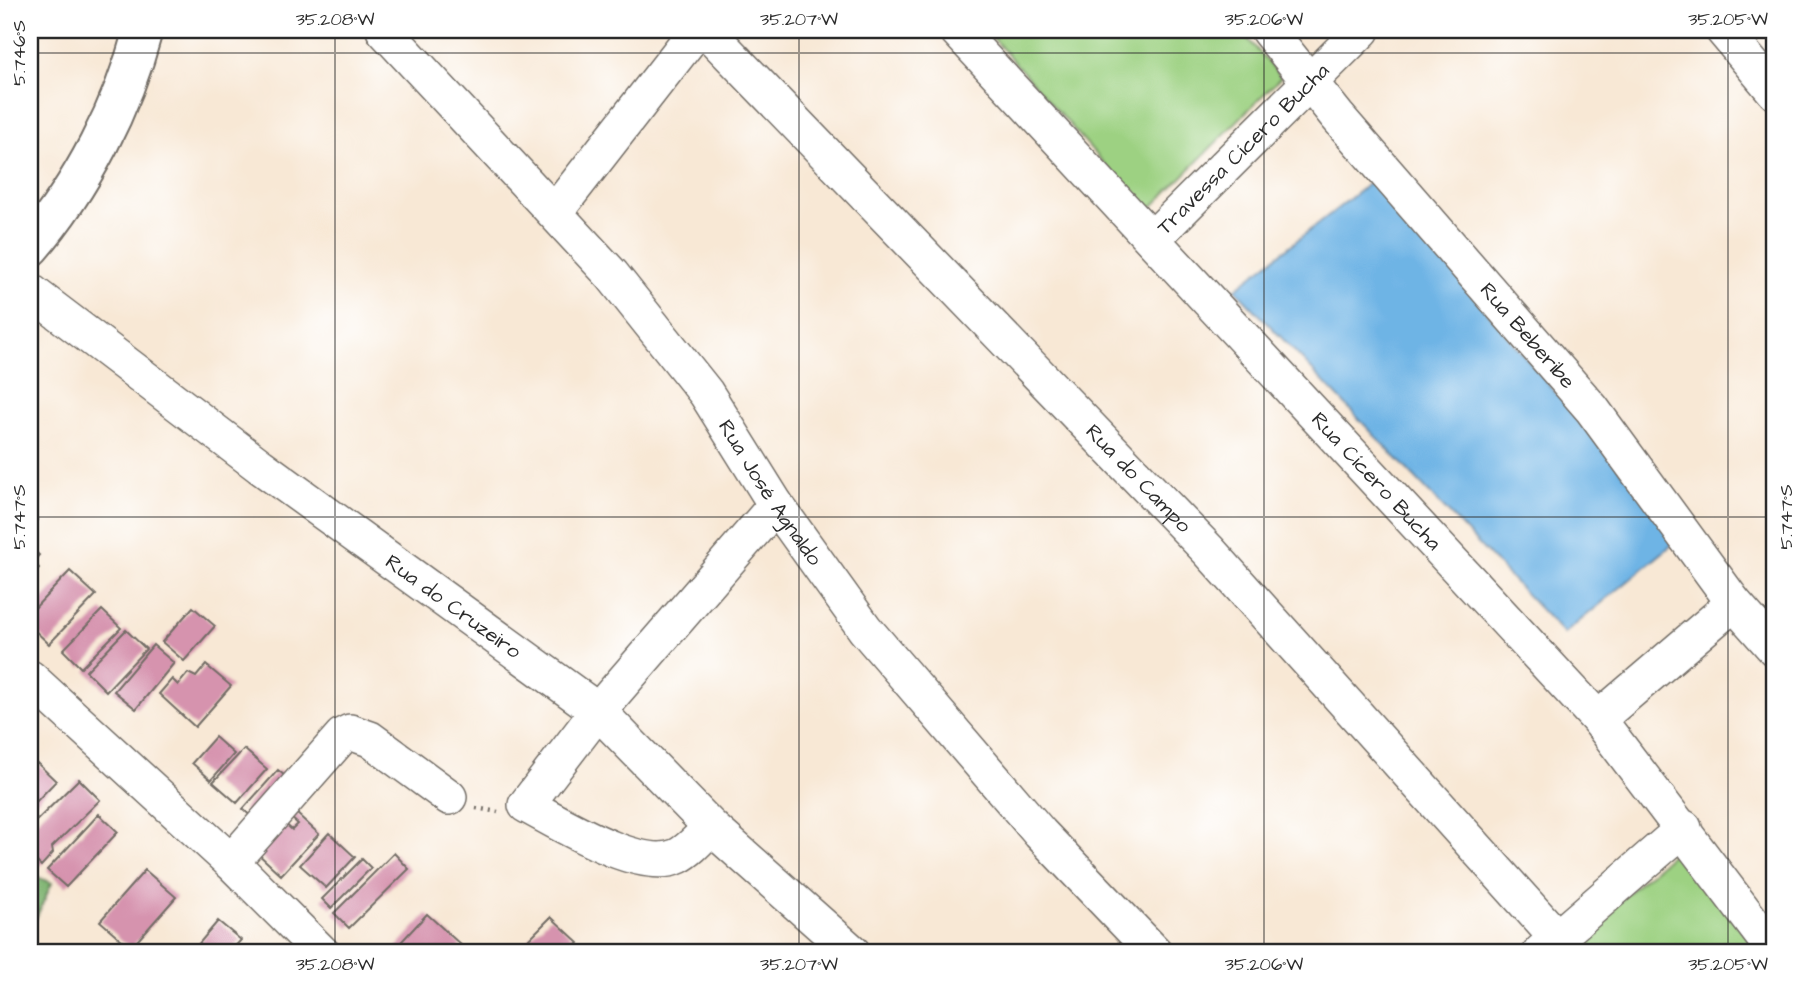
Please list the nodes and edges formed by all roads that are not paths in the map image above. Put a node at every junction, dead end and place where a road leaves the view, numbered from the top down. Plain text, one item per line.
1 (143, 30) edge
2 (384, 30) edge
3 (697, 30) edge
4 (706, 30) edge
5 (957, 30) edge
6 (1268, 30) edge
7 (1362, 30) edge
8 (1723, 30) edge
9 (1310, 82) junction
10 (1775, 92) edge
11 (555, 212) junction
12 (1152, 239) junction
13 (30, 247) edge
14 (30, 291) edge
15 (776, 505) junction
16 (1734, 603) junction
17 (1775, 649) edge
18 (30, 678) edge
19 (598, 711) junction
20 (1598, 719) junction
21 (449, 797) road end
22 (711, 827) junction
23 (1684, 828) junction
24 (232, 862) junction
25 (1549, 946) edge
26 (1775, 952) edge
27 (322, 953) edge
28 (853, 953) edge
29 (1155, 953) edge

1 - 13 main road
2 - 11 street, Rua José Agnaldo
3 - 11 street
4 - 25 street, Rua do Campo
5 - 12 street, Rua Cícero Bucha
6 - 9 street, Rua Beberibe
7 - 9 street, Travessa Cícero Bucha
8 - 10 street
9 - 12 street, Travessa Cícero Bucha
9 - 16 street, Rua Beberibe
11 - 15 street, Rua José Agnaldo
12 - 20 street, Rua Cícero Bucha
14 - 19 street, Rua do Cruzeiro
15 - 19 street
15 - 29 street, Rua José Agnaldo
16 - 17 street, Rua Beberibe
16 - 20 street
18 - 24 street
19 - 22 street, Rua do Cruzeiro
19 - 22 street
20 - 23 street, Rua Cícero Bucha
21 - 24 street
22 - 28 street, Rua do Cruzeiro
23 - 25 street
23 - 26 street, Rua Cícero Bucha
24 - 27 street

